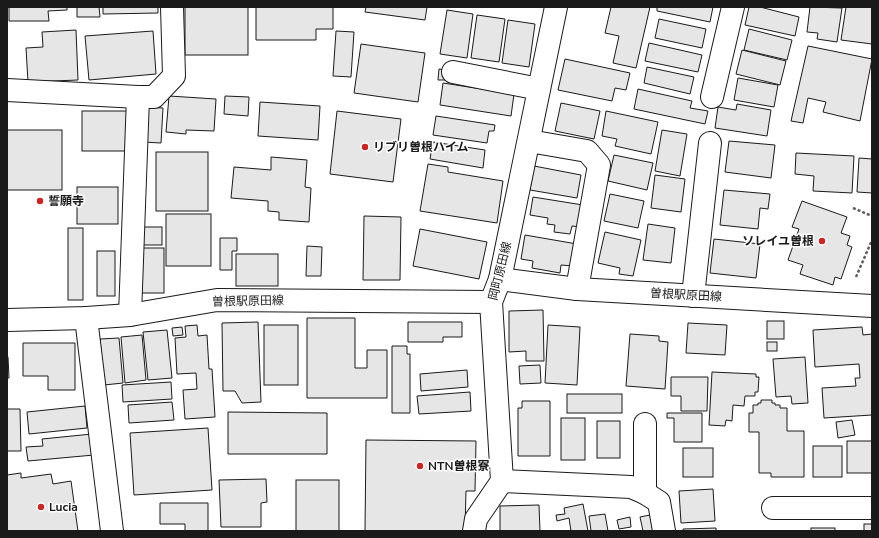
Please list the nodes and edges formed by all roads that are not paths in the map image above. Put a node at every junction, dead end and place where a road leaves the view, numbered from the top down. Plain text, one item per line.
1 (172, 7) edge
2 (556, 7) edge
3 (733, 7) edge
4 (453, 72) dead end
5 (539, 89) junction
6 (7, 90) edge
7 (138, 97) junction
8 (712, 97) dead end
9 (529, 140) junction
10 (710, 143) dead end
11 (500, 278) junction
12 (577, 289) junction
13 (693, 296) junction
14 (491, 302) junction
15 (872, 306) edge
16 (130, 315) junction
17 (86, 318) junction
18 (7, 320) edge
19 (645, 424) dead end
20 (502, 481) junction
21 (645, 493) junction
22 (773, 508) dead end
23 (872, 508) edge
24 (112, 531) edge
25 (474, 531) edge
26 (664, 531) edge

1 - 7 street
2 - 5 street, 岡町原田線
3 - 8 street
4 - 5 street
5 - 9 street, 岡町原田線
6 - 7 street
7 - 16 street
9 - 11 street, 岡町原田線
9 - 12 street
10 - 13 street
11 - 12 street, 曽根駅原田線
11 - 14 street, 岡町原田線
12 - 13 street, 曽根駅原田線
13 - 15 street, 曽根駅原田線
14 - 16 street, 曽根駅原田線
14 - 20 street, 岡町原田線
16 - 17 street, 曽根駅原田線
17 - 18 street, 曽根駅原田線
17 - 24 street
19 - 21 street
20 - 21 street
20 - 25 street
21 - 26 street
22 - 23 street

